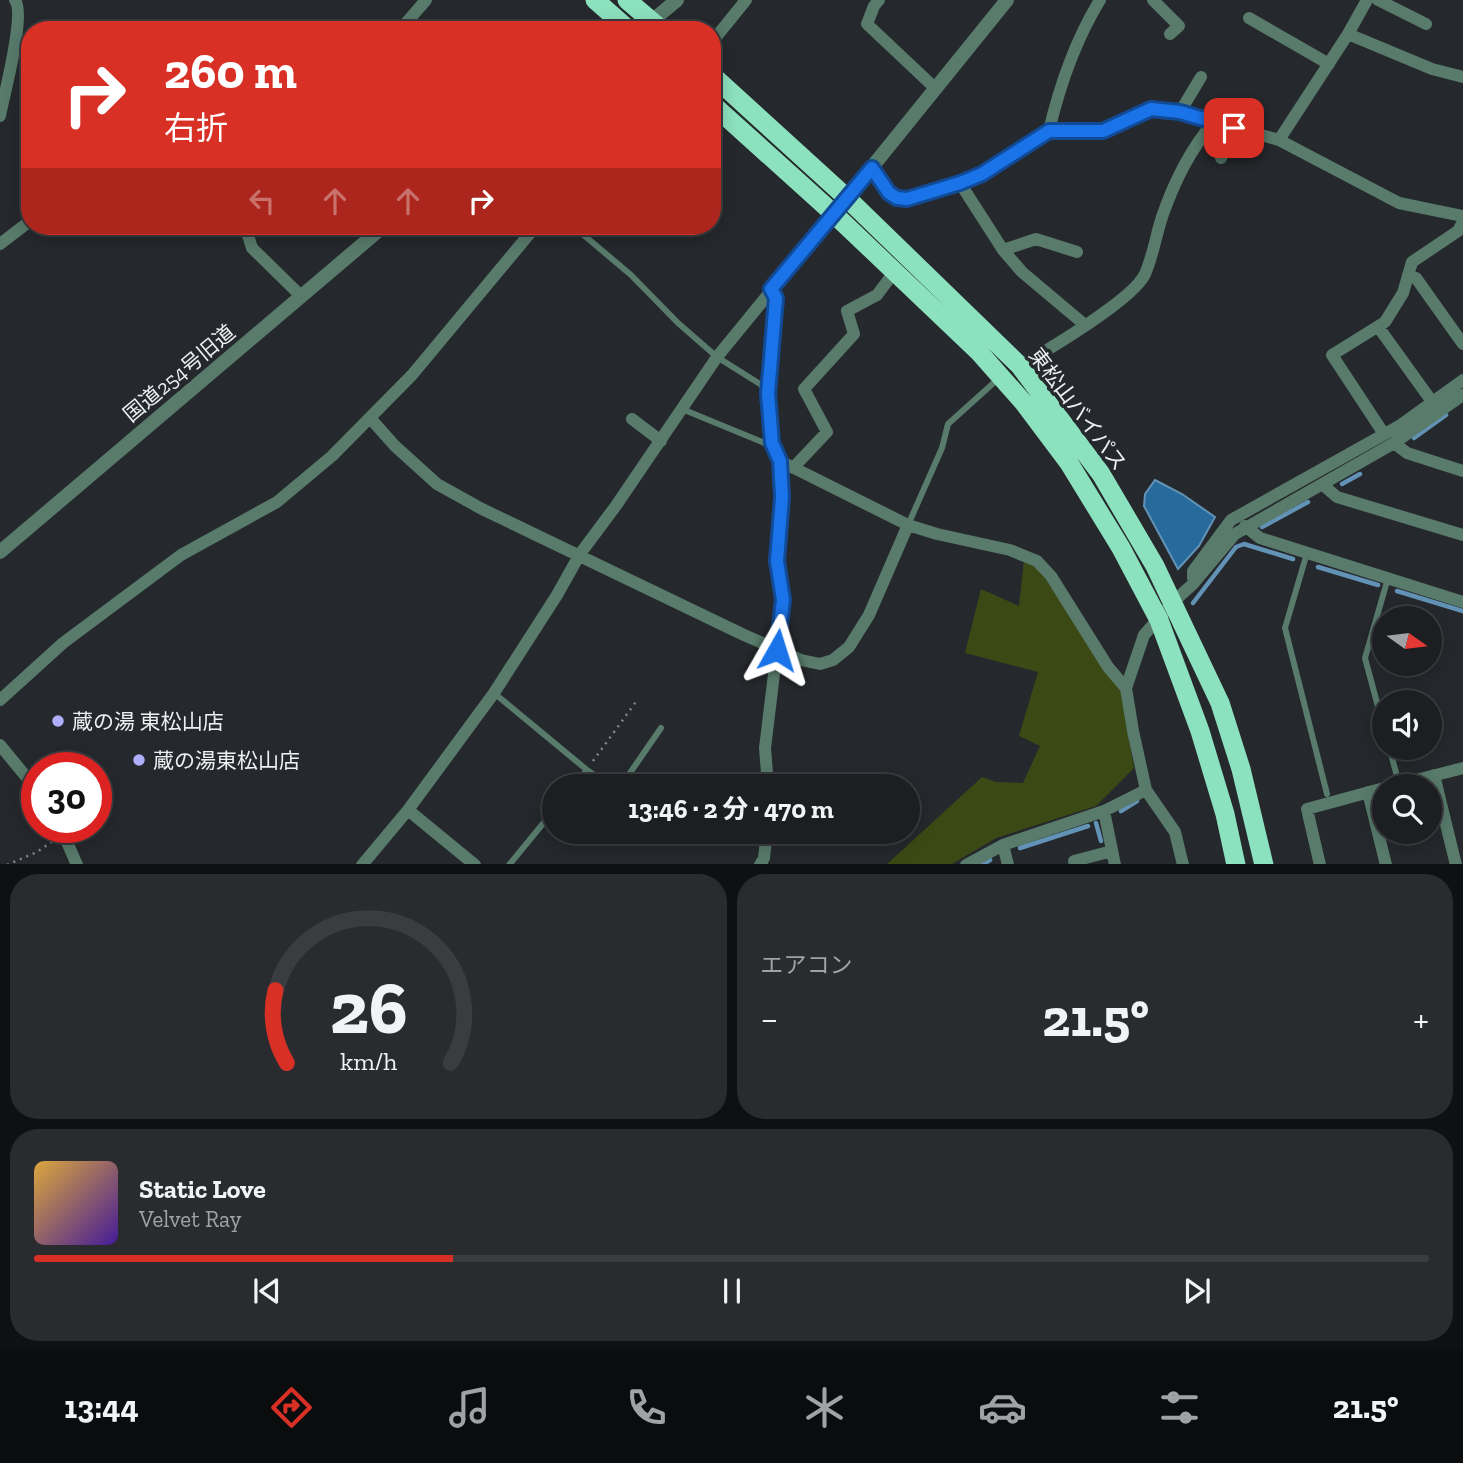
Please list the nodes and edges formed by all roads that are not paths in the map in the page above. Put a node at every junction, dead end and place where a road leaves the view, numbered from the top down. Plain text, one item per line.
1 (15, 0) edge
2 (426, 0) edge
3 (595, 0) edge
4 (627, 0) edge
5 (677, 0) edge
6 (746, 0) edge
7 (879, 0) edge
8 (1007, 0) edge
9 (1100, 0) edge
10 (1153, 0) edge
11 (1367, 0) edge
12 (1378, 0) edge
13 (1249, 18) dead end
14 (408, 21) edge
15 (619, 21) edge
16 (646, 21) edge
17 (658, 21) edge
18 (1426, 24) dead end
19 (721, 31) edge
20 (1170, 34) dead end
21 (1348, 34) junction
22 (1329, 64) junction
23 (1202, 77) dead end
24 (1463, 77) edge
25 (721, 83) edge
26 (936, 89) junction
27 (721, 112) edge
28 (1180, 112) junction
29 (0, 116) edge
30 (1213, 123) junction
31 (1234, 128) junction
32 (1049, 131) junction
33 (1279, 140) junction
34 (1221, 158) dead end
35 (872, 168) junction
36 (960, 183) junction
37 (847, 198) junction
38 (834, 214) junction
39 (1463, 216) edge
40 (21, 228) edge
41 (1461, 231) edge
42 (248, 235) edge
43 (373, 235) edge
44 (529, 235) edge
45 (584, 235) edge
46 (0, 244) edge
47 (1003, 250) junction
48 (1077, 251) dead end
49 (894, 271) junction
50 (1408, 275) junction
51 (771, 289) junction
52 (301, 296) junction
53 (1085, 325) junction
54 (1379, 328) junction
55 (1463, 344) edge
56 (717, 357) junction
57 (1020, 366) junction
58 (1001, 376) junction
59 (1463, 380) edge
60 (768, 394) junction
61 (1460, 400) edge
62 (1433, 403) junction
63 (682, 409) junction
64 (370, 418) junction
65 (632, 419) dead end
66 (1389, 439) junction
67 (661, 441) junction
68 (775, 448) junction
69 (780, 461) junction
70 (793, 468) junction
71 (1463, 471) edge
72 (1323, 485) junction
73 (908, 525) junction
74 (1245, 526) junction
75 (1463, 535) edge
76 (0, 552) edge
77 (1307, 553) junction
78 (580, 554) junction
79 (1388, 578) junction
80 (1193, 584) junction
81 (1173, 602) junction
82 (1463, 602) edge
83 (1159, 620) junction
84 (777, 650) junction
85 (1126, 688) junction
86 (1374, 690) edge
87 (494, 693) junction
88 (0, 700) edge
89 (661, 728) dead end
90 (0, 744) edge
91 (1463, 768) edge
92 (21, 770) edge
93 (587, 770) junction
94 (584, 774) edge
95 (593, 774) edge
96 (629, 774) edge
97 (767, 774) edge
98 (1438, 774) edge
99 (1146, 790) junction
100 (1372, 791) edge
101 (1368, 792) junction
102 (1327, 794) dead end
103 (1442, 807) edge
104 (408, 810) junction
105 (1104, 811) junction
106 (542, 825) edge
107 (68, 843) edge
108 (766, 844) edge
109 (1003, 845) junction
110 (1112, 850) junction
111 (77, 864) edge
112 (362, 864) edge
113 (475, 864) edge
114 (509, 864) edge
115 (760, 864) edge
116 (966, 864) edge
117 (1008, 864) edge
118 (1075, 864) edge
119 (1115, 864) edge
120 (1183, 864) edge
121 (1236, 864) edge
122 (1264, 864) edge
123 (1320, 864) edge
124 (1386, 864) edge
125 (1456, 864) edge

1 - 29 street
2 - 14 street
3 - 15 highway
4 - 16 highway
5 - 17 street
6 - 19 street
7 - 26 street
8 - 26 street
9 - 32 street
10 - 20 street
11 - 21 street
12 - 18 street
13 - 22 street
21 - 22 street
21 - 24 street
22 - 33 street
23 - 28 street
25 - 37 highway, 東松山バイパス
26 - 35 street
27 - 38 highway, 東松山バイパス
28 - 30 street
28 - 32 street
30 - 31 street
30 - 53 street
31 - 33 street
31 - 34 street
32 - 36 street
33 - 39 street
35 - 36 street
35 - 37 street
36 - 47 street
37 - 38 street
37 - 57 highway, 東松山バイパス
38 - 49 highway, 東松山バイパス
38 - 51 street
40 - 46 street
41 - 50 street
42 - 52 street
43 - 52 street, 国道254号旧道
44 - 64 street
45 - 56 lane
47 - 48 street
47 - 53 street
49 - 58 highway, 東松山バイパス
49 - 70 street
50 - 54 street
50 - 55 street
51 - 56 street
51 - 60 lane
52 - 76 street, 国道254号旧道
53 - 57 street
54 - 62 street
54 - 66 street
56 - 60 lane
56 - 63 street
57 - 81 highway, 東松山バイパス
58 - 73 lane
58 - 83 highway, 東松山バイパス
59 - 62 street
60 - 68 lane
61 - 66 street
62 - 66 street
63 - 67 street
63 - 68 lane
64 - 78 street
64 - 88 street
65 - 67 street
66 - 71 street
66 - 72 street
66 - 80 street
67 - 78 street
68 - 69 lane
69 - 70 street
69 - 84 street
70 - 73 street
72 - 74 street
72 - 75 street
73 - 84 street
73 - 85 street
74 - 77 street
74 - 80 street
77 - 79 street
77 - 102 lane
78 - 84 street
78 - 87 street
79 - 82 street
79 - 86 lane
80 - 81 street
81 - 83 street
81 - 122 highway, 東松山バイパス
83 - 85 street
83 - 121 highway, 東松山バイパス
84 - 97 street
85 - 99 street
87 - 93 lane
87 - 104 street
89 - 96 lane
90 - 92 street
91 - 98 street
93 - 94 lane
93 - 95 lane
99 - 105 street
99 - 120 street
100 - 101 street
101 - 123 street
101 - 124 street
103 - 125 street
104 - 112 street
104 - 113 street
105 - 109 street
105 - 110 street
106 - 114 lane
107 - 111 street
108 - 115 street
109 - 116 street
109 - 117 street
110 - 118 street
110 - 119 street

